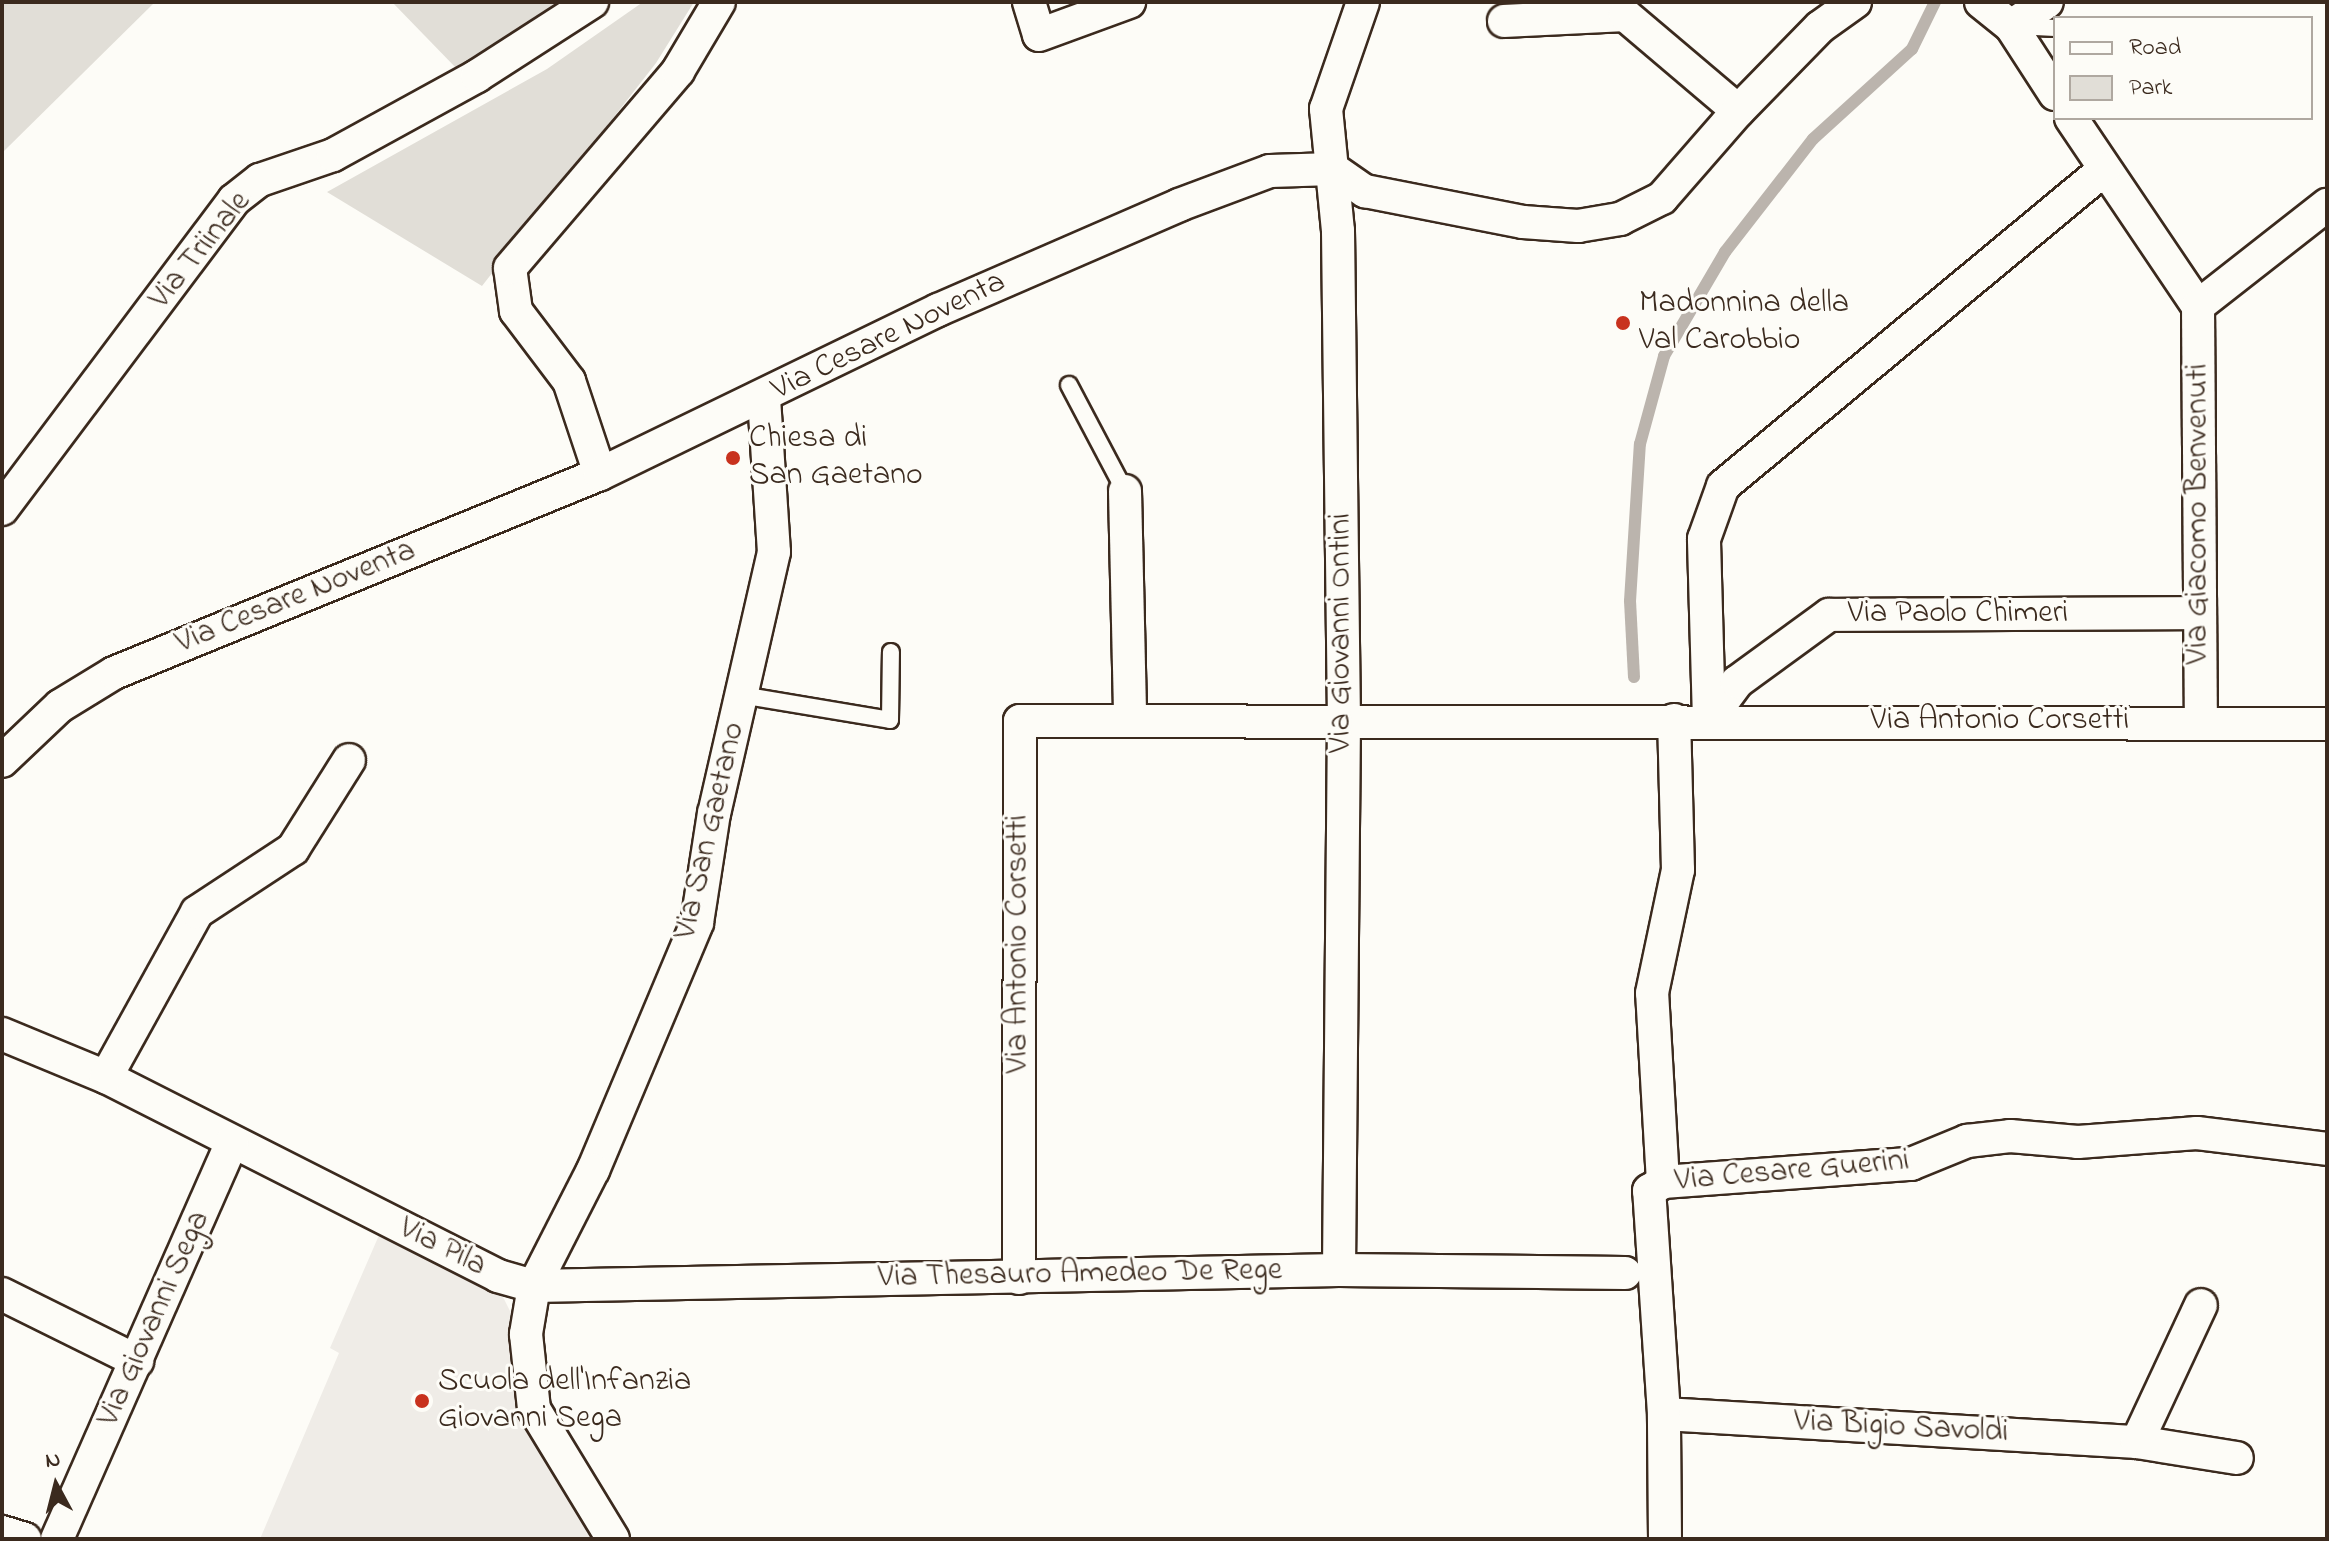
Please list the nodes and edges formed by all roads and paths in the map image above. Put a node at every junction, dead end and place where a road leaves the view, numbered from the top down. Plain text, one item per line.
1 (592, 2) edge
2 (719, 2) edge
3 (1029, 2) edge
4 (1129, 2) edge
5 (1363, 2) edge
6 (1855, 2) edge
7 (1981, 2) edge
8 (2037, 13) edge
9 (1819, 14) edge
10 (1504, 21) dead end
11 (2053, 85) edge
12 (1738, 111) junction
13 (2072, 120) edge
14 (1333, 169) junction
15 (2104, 170) junction
16 (2327, 205) edge
17 (2198, 306) junction
18 (1069, 385) dead end
19 (764, 398) junction
20 (600, 474) junction
21 (1125, 491) joint
22 (2, 509) edge
23 (2199, 613) junction
24 (891, 652) dead end
25 (741, 695) junction
26 (1130, 719) junction
27 (1674, 720) junction
28 (1709, 720) junction
29 (1344, 722) junction
30 (2201, 722) junction
31 (2327, 724) edge
32 (349, 760) dead end
33 (2, 761) edge
34 (2, 1034) edge
35 (106, 1077) junction
36 (232, 1142) junction
37 (2327, 1149) edge
38 (1663, 1182) junction
39 (1339, 1270) junction
40 (1625, 1273) dead end
41 (1019, 1278) junction
42 (534, 1286) junction
43 (2, 1294) edge
44 (2201, 1305) dead end
45 (137, 1361) junction
46 (1664, 1414) junction
47 (2137, 1442) junction
48 (2237, 1458) dead end
49 (2, 1532) edge
50 (25, 1539) edge
51 (57, 1539) edge
52 (613, 1539) edge
53 (1665, 1539) edge

1 - 22 street, Via Triinale
2 - 20 street
3 - 4 street
5 - 14 street, Via Giovanni Ontini
6 - 9 street
7 - 8 street
8 - 11 street
9 - 12 street
10 - 12 street
12 - 14 street
13 - 15 street
14 - 19 street, Via Cesare Noventa
14 - 29 street, Via Giovanni Ontini
15 - 17 street
15 - 28 street
16 - 17 street
17 - 23 street, Via Giacomo Benvenuti
18 - 21 lane
19 - 20 street, Via Cesare Noventa
19 - 25 street, Via San Gaetano
20 - 33 street, Via Cesare Noventa
21 - 26 street
23 - 28 street, Via Paolo Chimeri
23 - 30 street, Via Giacomo Benvenuti
24 - 25 lane
25 - 42 street, Via San Gaetano
26 - 29 street, Via Antonio Corsetti
26 - 41 street, Via Antonio Corsetti
27 - 28 street, Via Antonio Corsetti
27 - 29 street, Via Antonio Corsetti
27 - 38 street
28 - 30 street, Via Antonio Corsetti
29 - 39 street, Via Giovanni Ontini
30 - 31 street, Via Antonio Corsetti
32 - 35 street
34 - 35 street, Via Pila
35 - 36 street, Via Pila
36 - 42 street, Via Pila
36 - 45 street, Via Giovanni Sega
37 - 38 street, Via Cesare Guerini
38 - 46 street, Via Cesare Guerini
39 - 40 street, Via Thesauro Amedeo De Rege
39 - 41 street, Via Thesauro Amedeo De Rege
41 - 42 street, Via Thesauro Amedeo De Rege
42 - 52 street
43 - 45 street
44 - 47 street
45 - 51 street, Via Giovanni Sega
46 - 47 street, Via Bigio Savoldi
46 - 53 street, Via Cesare Guerini
47 - 48 street, Via Bigio Savoldi
49 - 50 street

